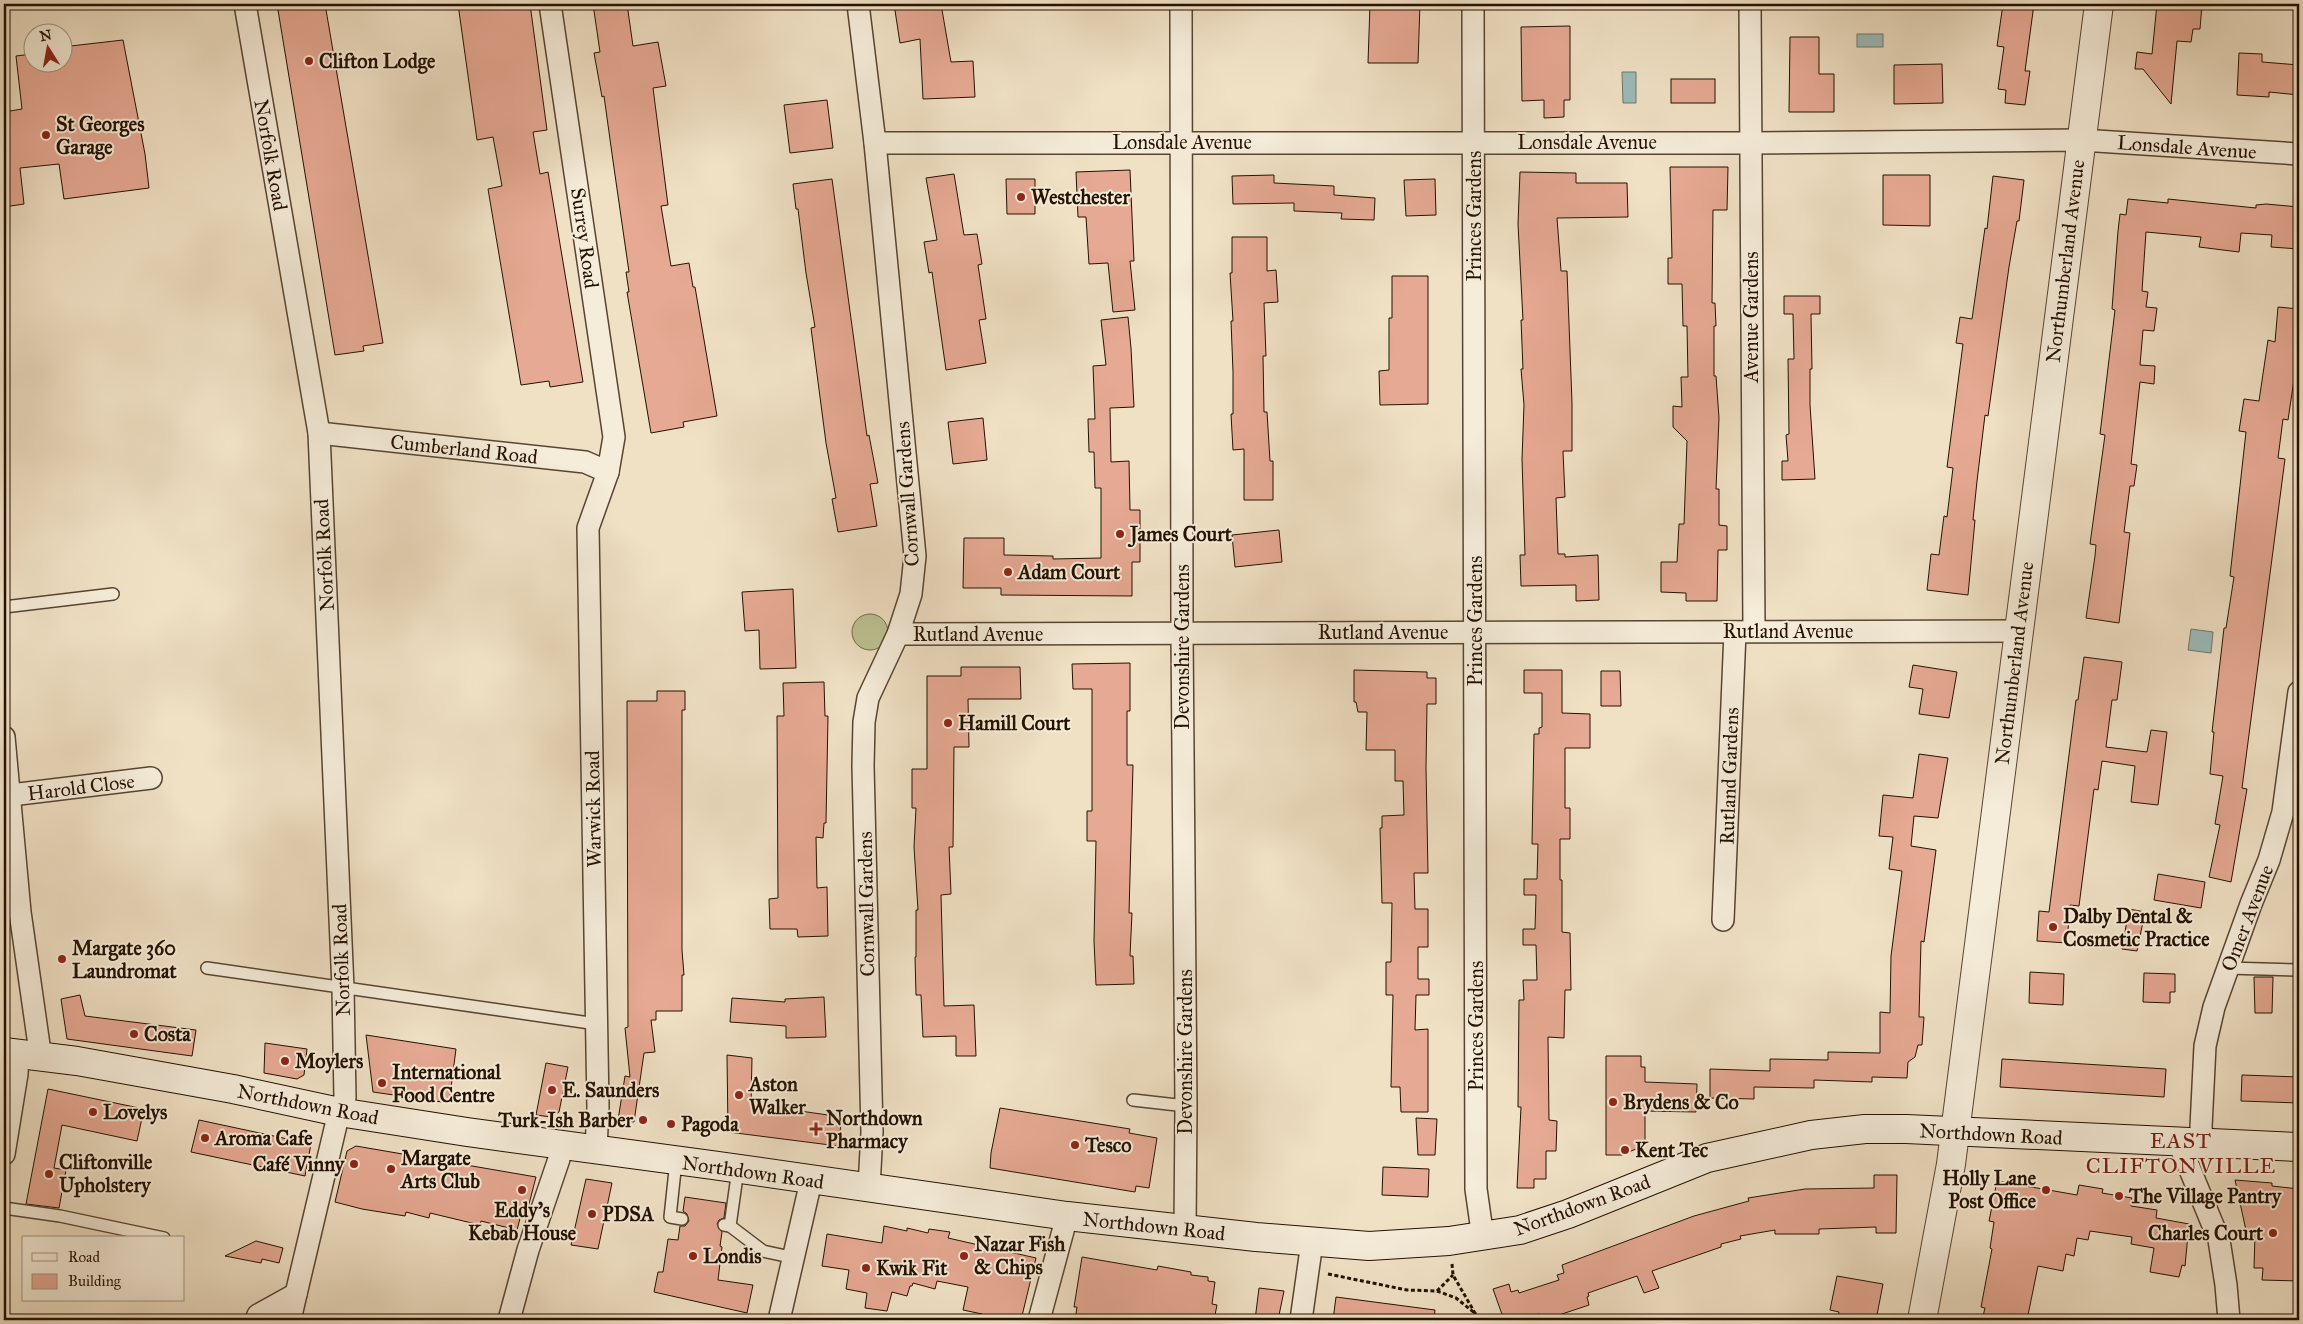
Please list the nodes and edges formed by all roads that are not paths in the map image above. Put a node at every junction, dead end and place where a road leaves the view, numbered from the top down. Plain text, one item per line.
1 (245, 4) edge
2 (550, 4) edge
3 (858, 4) edge
4 (1181, 4) edge
5 (1473, 4) edge
6 (1750, 4) edge
7 (2099, 4) edge
8 (2081, 140) junction
9 (1181, 142) junction
10 (1474, 142) junction
11 (875, 143) junction
12 (1750, 143) junction
13 (2299, 154) edge
14 (319, 433) junction
15 (608, 472) junction
16 (113, 594) dead end
17 (4, 607) edge
18 (2019, 630) junction
19 (1745, 631) junction
20 (1474, 632) junction
21 (898, 634) junction
22 (1182, 634) junction
23 (2299, 692) edge
24 (4, 737) edge
25 (151, 778) dead end
26 (11, 796) junction
27 (12, 911) edge
28 (1723, 920) dead end
29 (207, 968) dead end
30 (2228, 968) junction
31 (2299, 970) edge
32 (343, 988) junction
33 (597, 1024) junction
34 (20, 1054) edge
35 (1133, 1100) dead end
36 (1186, 1106) junction
37 (338, 1112) junction
38 (1954, 1132) junction
39 (2191, 1143) junction
40 (561, 1145) junction
41 (2299, 1147) edge
42 (596, 1149) junction
43 (4, 1154) edge
44 (676, 1161) junction
45 (738, 1169) junction
46 (811, 1181) junction
47 (869, 1187) junction
48 (4, 1208) edge
49 (1067, 1216) junction
50 (682, 1219) dead end
51 (1185, 1230) junction
52 (155, 1236) edge
53 (1483, 1238) junction
54 (1312, 1242) junction
55 (794, 1258) junction
56 (296, 1294) junction
57 (256, 1320) edge
58 (290, 1320) edge
59 (509, 1320) edge
60 (779, 1320) edge
61 (1039, 1320) edge
62 (1301, 1320) edge
63 (1922, 1320) edge
64 (2229, 1320) edge

1 - 14 street, Norfolk Road
2 - 15 street, Surrey Road
3 - 11 street, Cornwall Gardens
4 - 9 street, Devonshire Gardens
5 - 10 street, Princes Gardens
6 - 12 street, Avenue Gardens
7 - 8 main road, Northumberland Avenue
8 - 12 street, Lonsdale Avenue
8 - 13 street, Lonsdale Avenue
8 - 18 main road, Northumberland Avenue
9 - 10 street, Lonsdale Avenue
9 - 11 street, Lonsdale Avenue
9 - 22 street, Devonshire Gardens
10 - 12 street, Lonsdale Avenue
10 - 20 street, Princes Gardens
11 - 21 street, Cornwall Gardens
12 - 19 street, Avenue Gardens
14 - 15 street, Cumberland Road
14 - 32 street, Norfolk Road
15 - 33 street, Warwick Road
16 - 17 lane
18 - 19 street, Rutland Avenue
18 - 38 main road, Northumberland Avenue
19 - 20 street, Rutland Avenue
19 - 28 street, Rutland Gardens
20 - 22 street, Rutland Avenue
20 - 53 street, Princes Gardens
21 - 22 street, Rutland Avenue
21 - 47 street, Cornwall Gardens
22 - 36 street, Devonshire Gardens
23 - 30 street, Omer Avenue
24 - 26 street
25 - 26 street, Harold Close
26 - 27 street
27 - 34 street
29 - 32 lane
30 - 31 lane
30 - 39 street, Omer Avenue
32 - 33 lane
32 - 37 street, Norfolk Road
33 - 42 street, Warwick Road
34 - 37 main road, Northdown Road
34 - 43 street
35 - 36 lane
36 - 51 street, Devonshire Gardens
37 - 40 main road, Northdown Road
37 - 56 street, Norfolk Road
38 - 39 main road, Northdown Road
38 - 53 main road, Northdown Road
38 - 63 main road, Northumberland Avenue
39 - 41 main road, Northdown Road
39 - 64 street, Omer Avenue
40 - 42 main road, Northdown Road
40 - 59 street
42 - 44 main road, Northdown Road
44 - 45 main road, Northdown Road
44 - 50 lane
45 - 46 main road, Northdown Road
45 - 55 lane
46 - 47 main road, Northdown Road
46 - 55 street
47 - 49 main road, Northdown Road
48 - 52 lane
49 - 51 main road, Northdown Road
49 - 61 street
51 - 54 main road, Northdown Road
53 - 54 main road, Northdown Road
54 - 62 street
55 - 60 street
56 - 57 street
56 - 58 street, Norfolk Road

